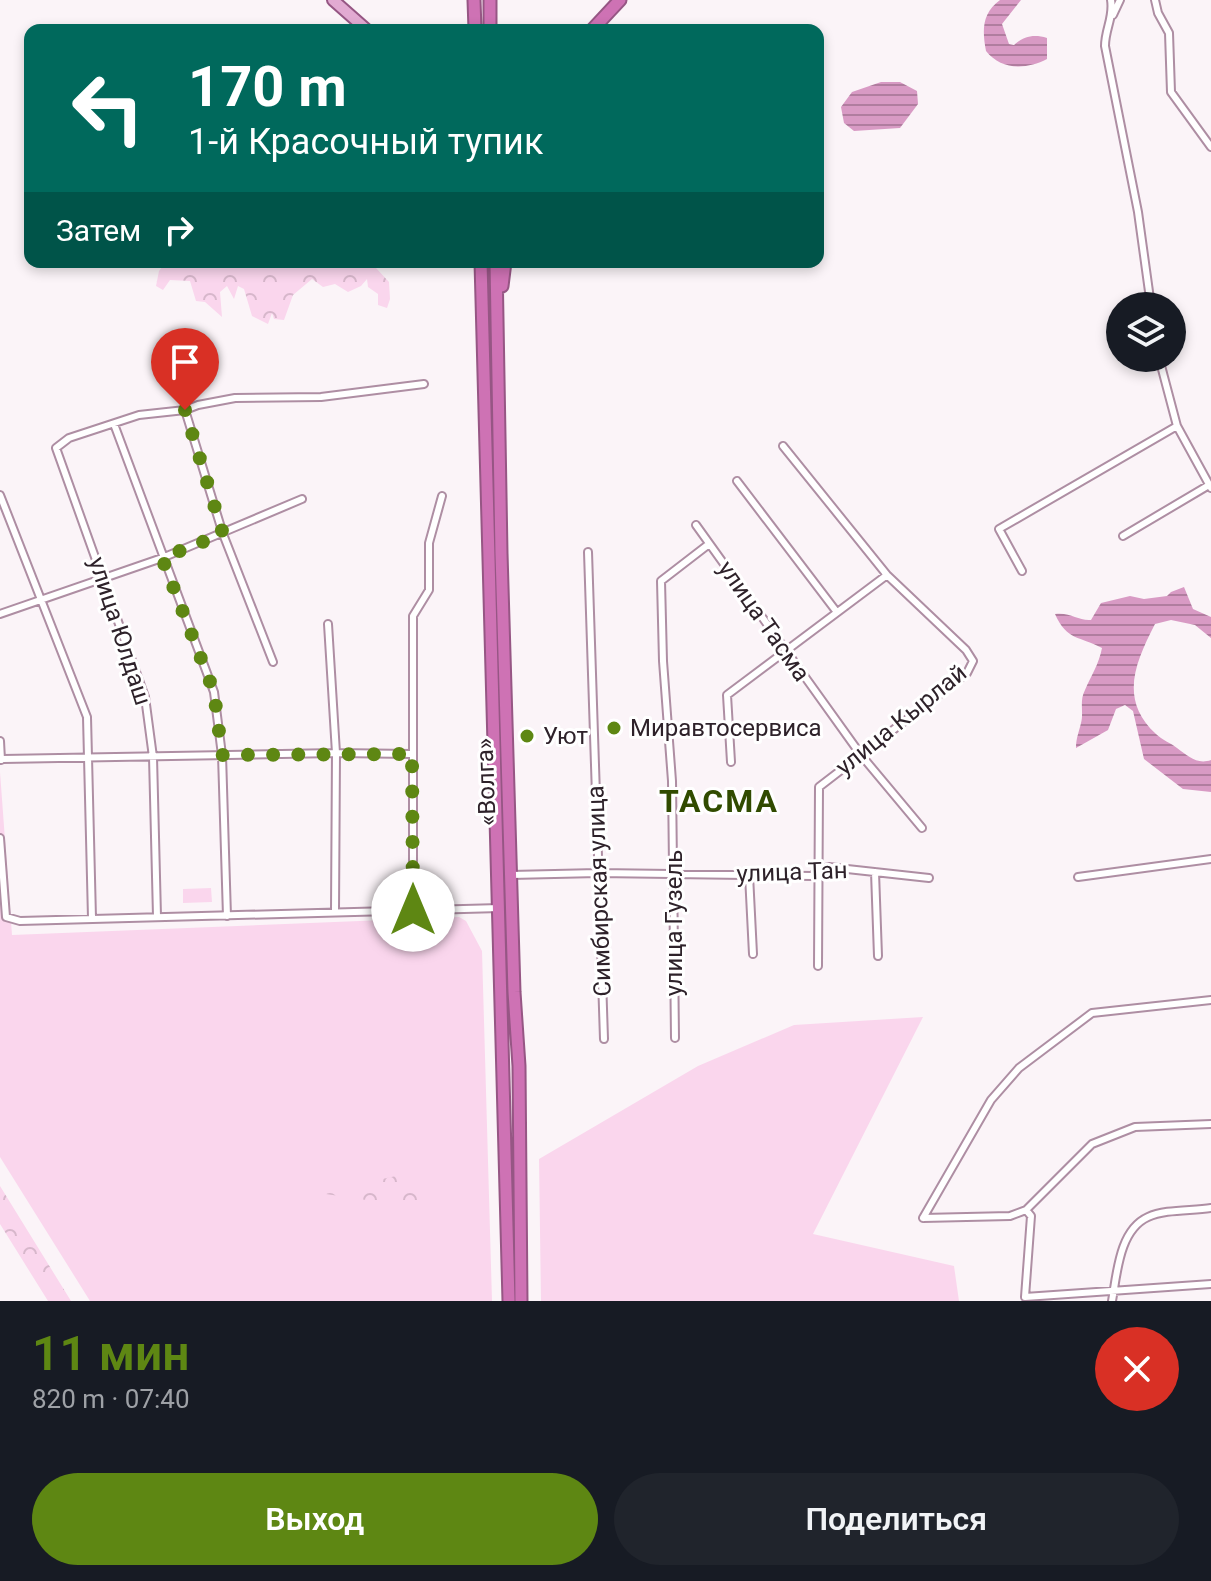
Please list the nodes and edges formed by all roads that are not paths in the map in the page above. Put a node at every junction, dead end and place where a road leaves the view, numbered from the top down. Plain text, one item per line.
1 (333, 0) edge
2 (474, 0) edge
3 (490, 0) edge
4 (620, 0) edge
5 (1111, 0) edge
6 (1120, 0) edge
7 (1155, 0) edge
8 (1113, 16) junction
9 (360, 24) edge
10 (475, 24) edge
11 (490, 24) edge
12 (598, 24) edge
13 (1211, 147) edge
14 (481, 268) edge
15 (496, 268) edge
16 (504, 268) edge
17 (1149, 292) edge
18 (498, 331) junction
19 (1163, 372) edge
20 (424, 384) dead end
21 (185, 410) junction
22 (114, 424) junction
23 (1177, 426) junction
24 (783, 446) dead end
25 (737, 481) dead end
26 (1210, 486) edge
27 (0, 495) edge
28 (442, 496) dead end
29 (302, 499) dead end
30 (696, 525) dead end
31 (223, 534) junction
32 (1123, 536) dead end
33 (709, 544) junction
34 (588, 552) dead end
35 (162, 558) junction
36 (1022, 571) dead end
37 (887, 575) junction
38 (104, 579) junction
39 (41, 598) junction
40 (836, 611) junction
41 (0, 614) edge
42 (328, 624) dead end
43 (786, 653) junction
44 (273, 662) dead end
45 (0, 741) edge
46 (336, 753) junction
47 (412, 754) junction
48 (222, 755) junction
49 (861, 755) junction
50 (153, 757) junction
51 (88, 758) junction
52 (1, 760) edge
53 (731, 762) dead end
54 (922, 828) dead end
55 (0, 838) edge
56 (1211, 859) edge
57 (818, 870) junction
58 (875, 872) junction
59 (598, 873) junction
60 (675, 874) junction
61 (511, 875) junction
62 (749, 875) junction
63 (1078, 877) dead end
64 (929, 878) dead end
65 (500, 908) junction
66 (413, 910) junction
67 (335, 912) junction
68 (157, 916) junction
69 (227, 916) junction
70 (92, 918) junction
71 (753, 954) dead end
72 (878, 956) dead end
73 (818, 966) dead end
74 (1211, 1000) edge
75 (675, 1038) dead end
76 (604, 1039) dead end
77 (1211, 1124) edge
78 (512, 1167) junction
79 (1211, 1208) edge
80 (1026, 1210) junction
81 (1211, 1284) edge
82 (1114, 1290) junction
83 (1026, 1299) edge
84 (509, 1301) edge
85 (521, 1301) edge
86 (1112, 1301) edge

1 - 9 main road
2 - 10 highway
3 - 11 highway
4 - 12 highway
5 - 8 street
6 - 8 street
7 - 13 street
8 - 17 street
14 - 65 highway, «Волга»
15 - 18 highway, «Волга»
16 - 18 highway
18 - 61 highway, «Волга»
19 - 23 street
20 - 21 street
21 - 22 street
21 - 31 street
22 - 35 street
22 - 38 street, улица Юлдаш
23 - 26 street
23 - 36 street
24 - 37 street, улица Кырлай
25 - 40 street
26 - 32 street
27 - 39 street
28 - 47 street
29 - 31 street
30 - 33 street, улица Тасма
31 - 35 street
31 - 44 street
33 - 43 street, улица Тасма
33 - 60 street, улица Гузель
34 - 59 street, Симбирская улица
35 - 38 street
35 - 48 street
37 - 40 street
37 - 49 street, улица Кырлай
38 - 39 street
38 - 50 street, улица Юлдаш
39 - 41 street
39 - 51 street
40 - 43 street
42 - 46 street
43 - 49 street, улица Тасма
43 - 53 street
45 - 52 street
46 - 47 street
46 - 48 street
46 - 67 street
47 - 66 street
48 - 50 street
48 - 69 street
49 - 54 street, улица Тасма
49 - 57 street, улица Кырлай
50 - 51 street
50 - 68 street, улица Юлдаш
51 - 52 street
51 - 70 street
55 - 70 street
56 - 63 street
57 - 58 street, улица Тан
57 - 62 street, улица Тан
57 - 73 street
58 - 64 street, улица Тан
58 - 72 street
59 - 60 street, улица Тан
59 - 61 street, улица Тан
59 - 76 street, Симбирская улица
60 - 62 street, улица Тан
60 - 75 street, улица Гузель
61 - 78 highway, «Волга»
62 - 71 street
65 - 66 street
65 - 78 highway, «Волга»
66 - 67 street
67 - 69 street
68 - 69 street
68 - 70 street
74 - 80 street
77 - 80 street
78 - 84 highway, «Волга»
78 - 85 highway, «Волга»
79 - 82 street
80 - 83 street
81 - 82 street
82 - 83 street
82 - 86 street

